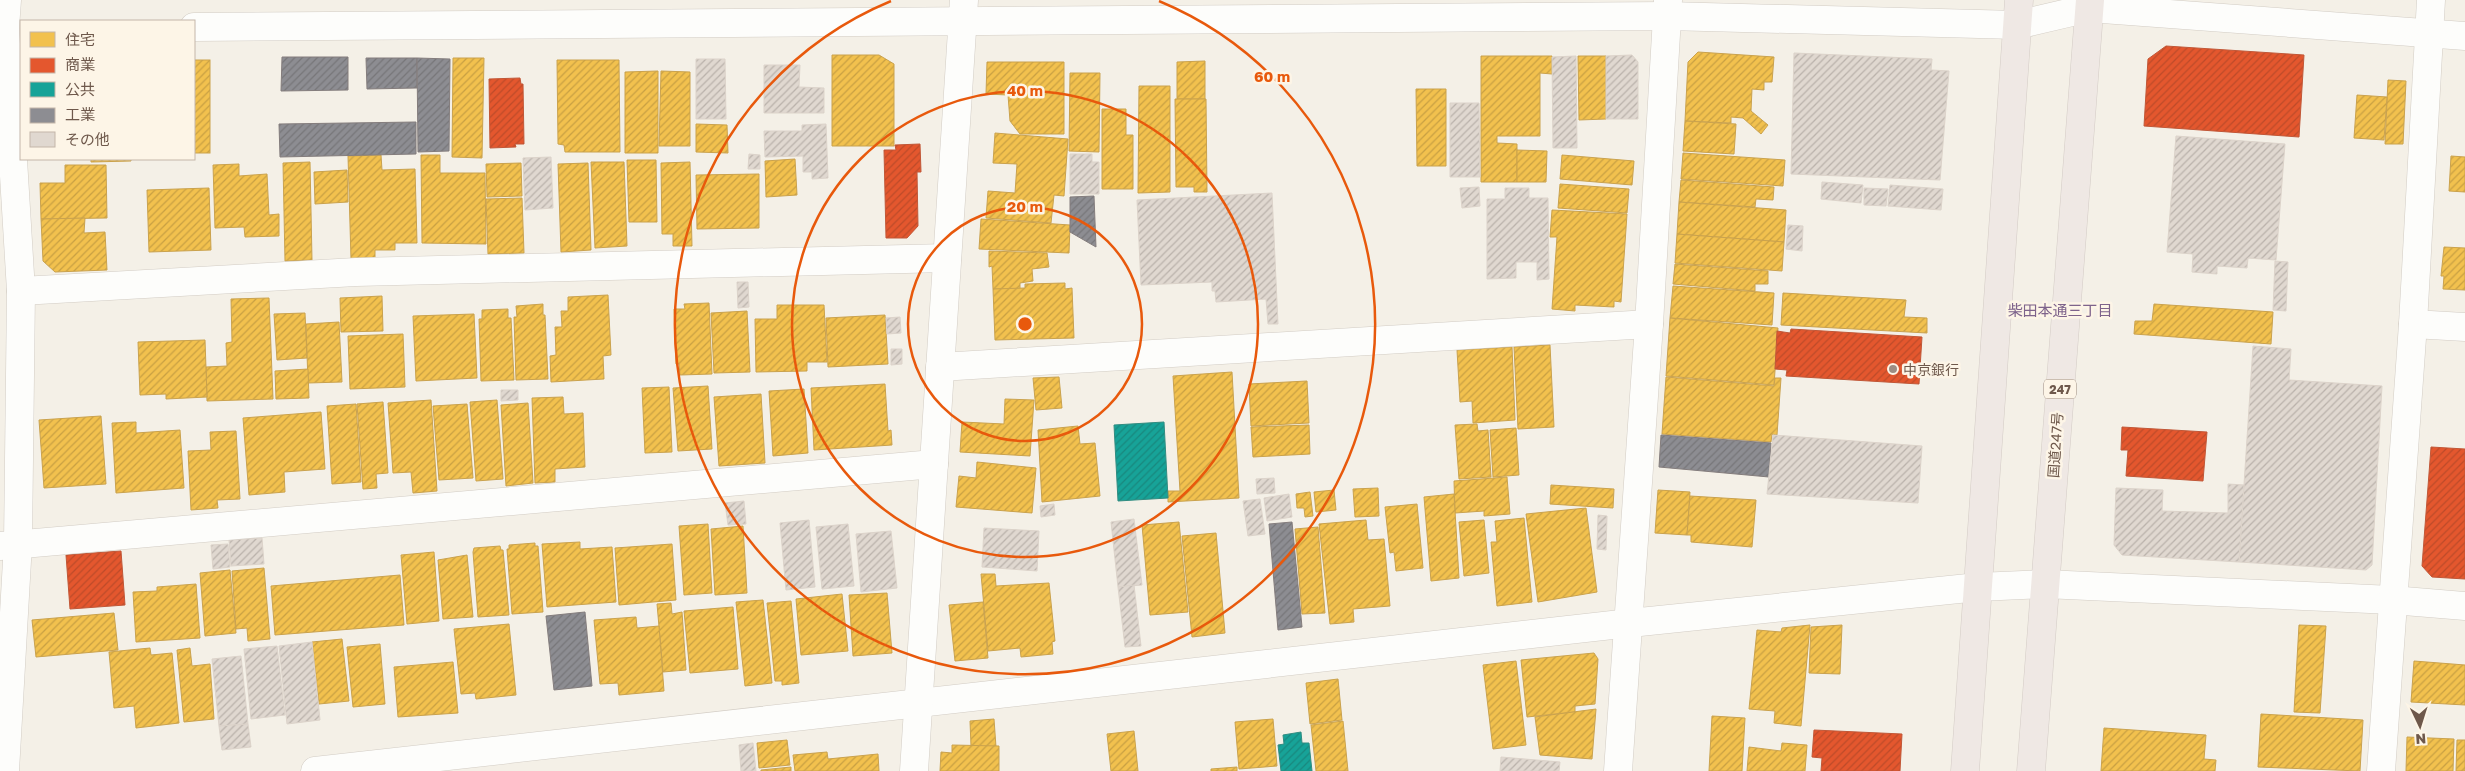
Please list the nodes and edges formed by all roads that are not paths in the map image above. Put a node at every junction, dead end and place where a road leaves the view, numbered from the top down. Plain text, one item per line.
1 (7, 0) edge
2 (2432, 0) edge
3 (2090, 4) edge
4 (1668, 8) edge
5 (963, 10) edge
6 (2018, 12) edge
7 (195, 27) edge
8 (9, 28) edge
9 (2430, 34) junction
10 (2465, 36) edge
11 (947, 258) junction
12 (21, 291) junction
13 (1650, 324) junction
14 (2413, 324) junction
15 (2465, 327) edge
16 (940, 367) junction
17 (934, 464) junction
18 (9, 545) edge
19 (2044, 584) junction
20 (1978, 587) junction
21 (2392, 600) junction
22 (2465, 606) edge
23 (1630, 622) junction
24 (918, 702) junction
25 (5, 771) edge
26 (315, 771) edge
27 (914, 771) edge
28 (1618, 771) edge
29 (1964, 771) edge
30 (2031, 771) edge
31 (2381, 771) edge

1 - 8 street
2 - 9 street
3 - 6 street
3 - 9 street
3 - 19 highway, 国道247号 / 247
4 - 5 street
4 - 6 street
4 - 13 street
5 - 7 street
5 - 11 street
6 - 20 highway
8 - 12 street
9 - 10 street
9 - 14 street
11 - 12 street
11 - 16 street
12 - 18 street
13 - 16 street
13 - 23 street
14 - 15 street
14 - 21 street
16 - 17 street
17 - 18 street
17 - 24 street
18 - 25 street
19 - 20 street
19 - 21 street
19 - 30 highway, 国道247号 / 247
20 - 23 street
20 - 29 highway
21 - 22 street
21 - 31 street
23 - 24 street
23 - 28 street
24 - 26 street
24 - 27 street

